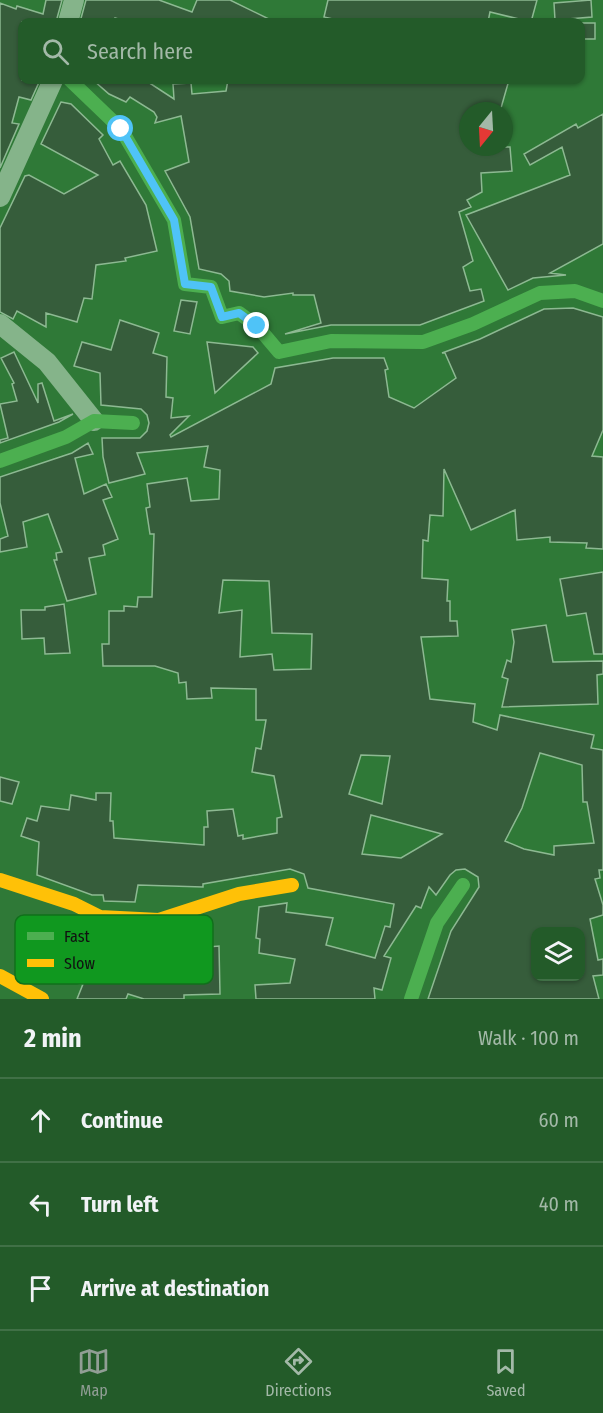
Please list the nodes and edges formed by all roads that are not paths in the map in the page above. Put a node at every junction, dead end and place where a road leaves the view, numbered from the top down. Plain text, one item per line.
1 (74, 0) edge
2 (69, 18) edge
3 (51, 84) edge
4 (74, 84) edge
5 (0, 197) edge
6 (603, 301) edge
7 (0, 324) edge
8 (94, 421) junction
9 (133, 423) dead end
10 (0, 460) edge
11 (0, 880) edge
12 (292, 885) dead end
13 (463, 885) dead end
14 (96, 915) edge
15 (174, 915) edge
16 (0, 976) edge
17 (42, 999) edge
18 (411, 999) edge

1 - 2 street
3 - 5 street
4 - 6 street
7 - 8 street
8 - 9 street
8 - 10 street
11 - 14 street
12 - 15 street
13 - 18 street
16 - 17 street

